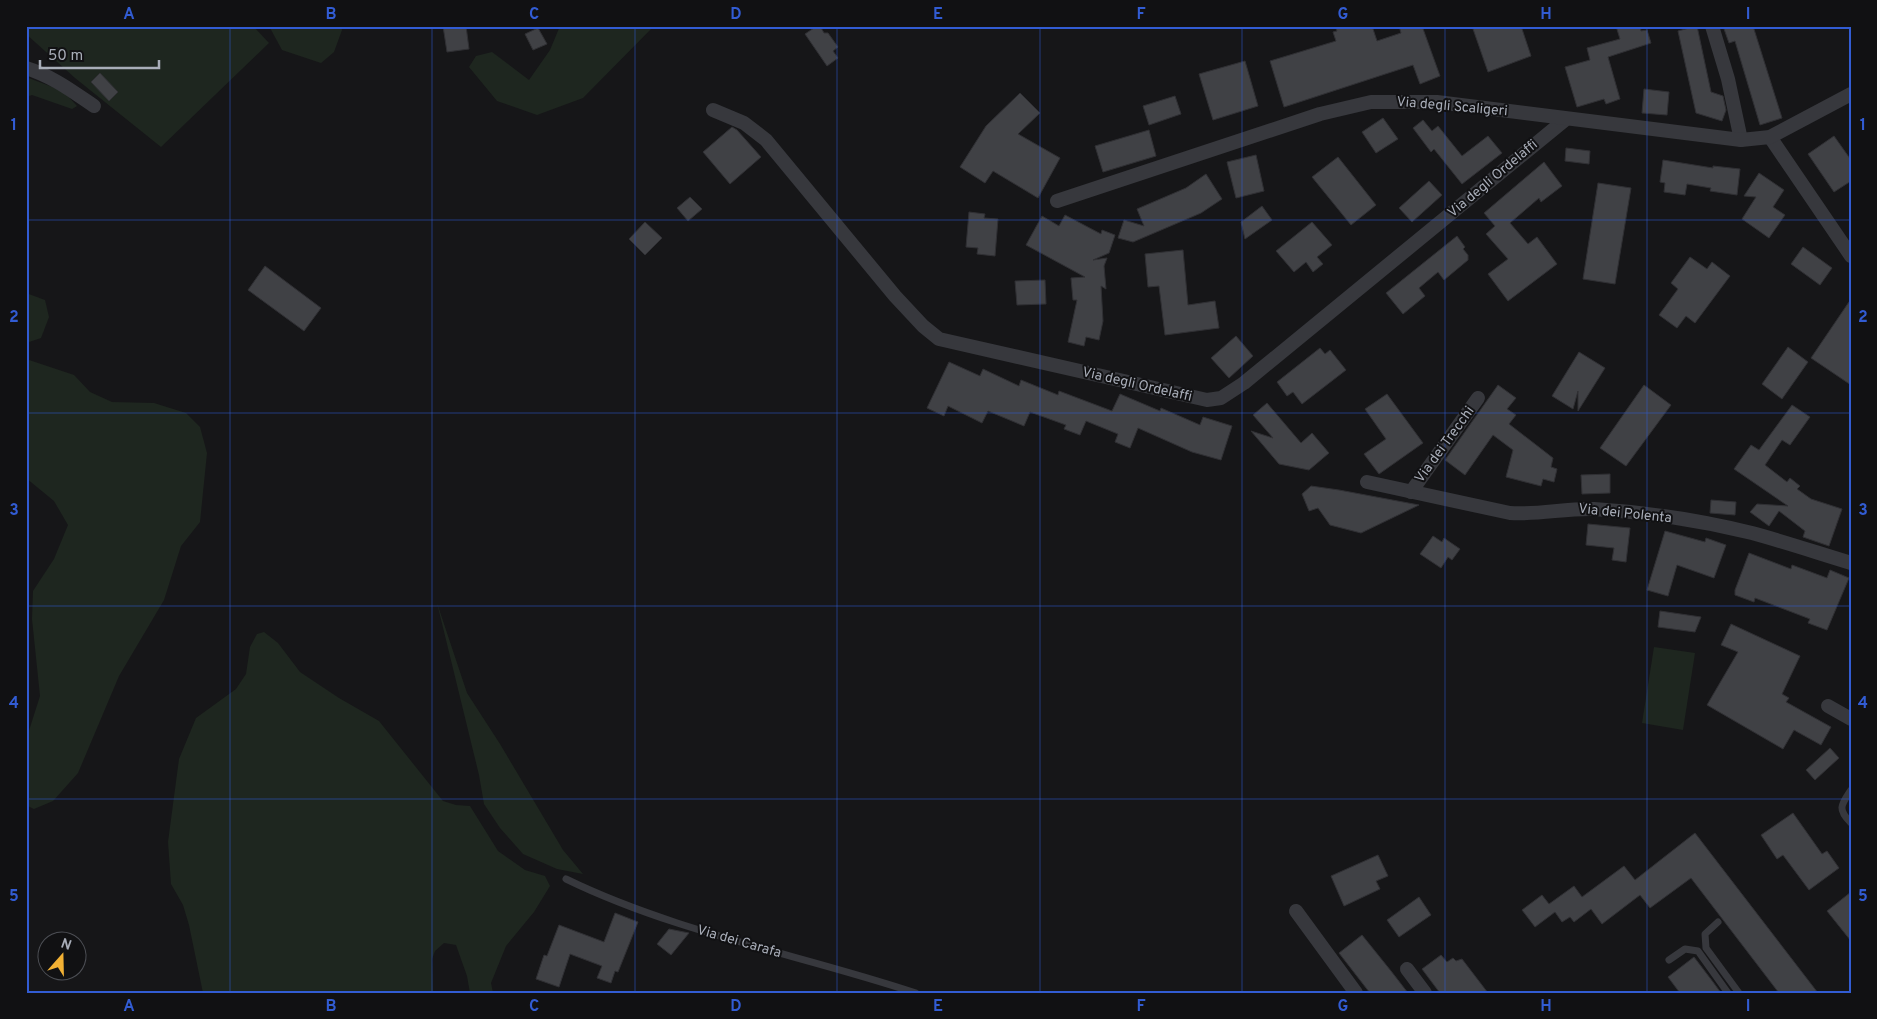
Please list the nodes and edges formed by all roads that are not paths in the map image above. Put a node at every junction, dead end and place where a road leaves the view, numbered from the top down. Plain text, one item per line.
1 (1712, 26) edge
2 (26, 68) edge
3 (1851, 94) edge
4 (94, 106) dead end
5 (713, 110) dead end
6 (1566, 119) junction
7 (1770, 137) junction
8 (1742, 140) junction
9 (1057, 201) dead end
10 (1851, 256) edge
11 (1478, 398) dead end
12 (1367, 482) dead end
13 (1411, 492) junction
14 (1851, 563) edge
15 (1828, 706) dead end
16 (1851, 719) edge
17 (1851, 790) edge
18 (1851, 823) edge
19 (566, 878) dead end
20 (1296, 911) dead end
21 (1718, 922) dead end
22 (1669, 960) dead end
23 (1407, 968) dead end
24 (916, 993) edge
25 (1356, 993) edge
26 (1425, 993) edge
27 (1728, 993) edge
28 (1739, 993) edge

1 - 8 street
2 - 4 street
3 - 7 street, Via degli Scaligeri
5 - 6 street, Via degli Ordelaffi
6 - 8 street, Via degli Scaligeri
6 - 9 street, Via degli Scaligeri
7 - 8 street, Via degli Scaligeri
7 - 10 street
11 - 13 street, Via dei Trecchi
12 - 13 street, Via dei Polenta
13 - 14 street, Via dei Polenta
15 - 16 street
17 - 18 lane
19 - 24 lane, Via dei Carafa
20 - 25 street
21 - 28 lane
22 - 27 lane
23 - 26 street

